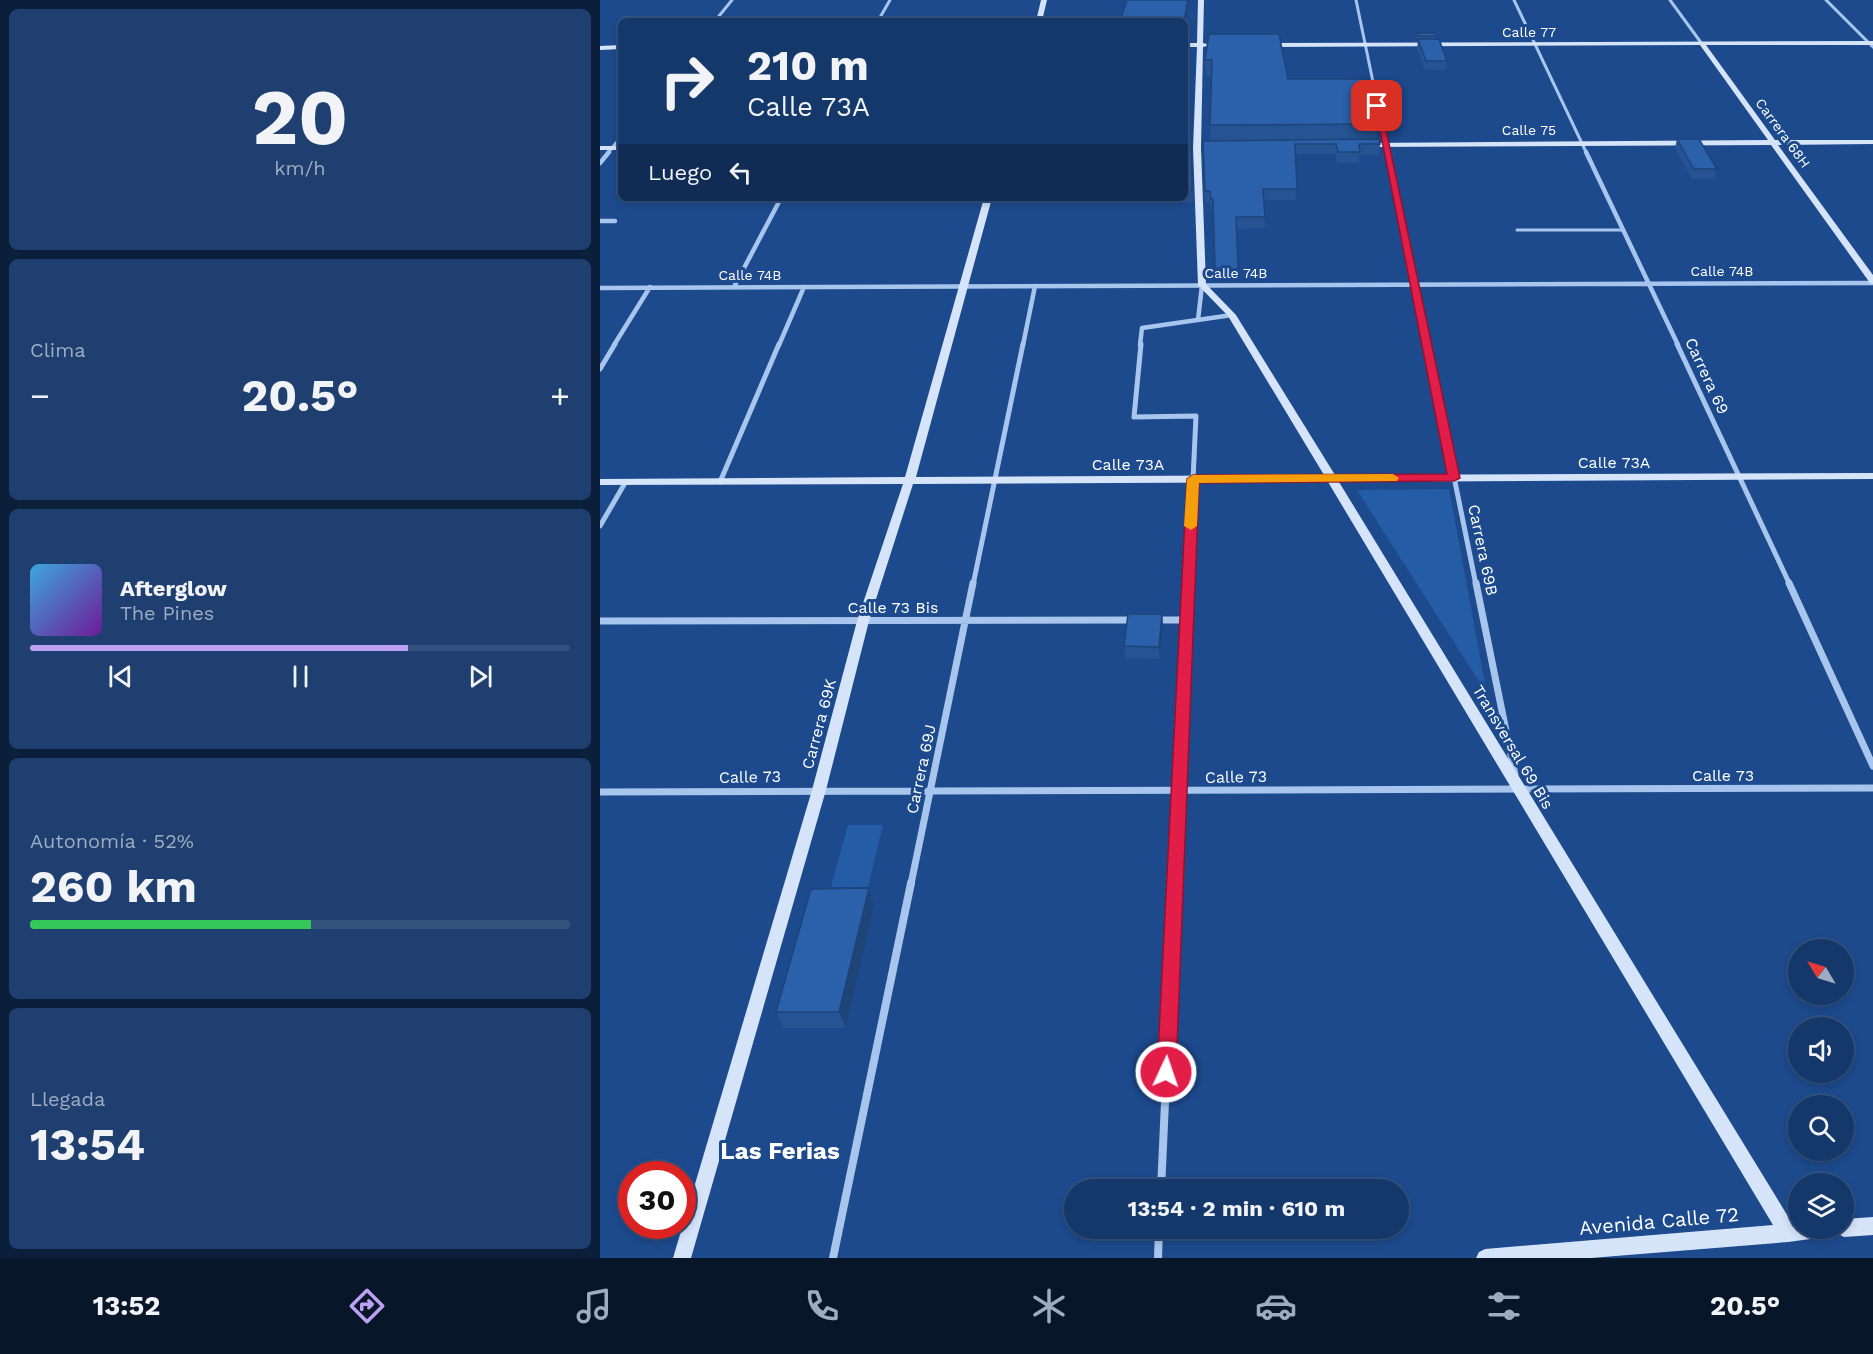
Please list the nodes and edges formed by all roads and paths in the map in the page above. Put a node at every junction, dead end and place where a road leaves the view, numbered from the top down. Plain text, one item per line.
1 (732, 0) edge
2 (890, 0) edge
3 (1044, 0) edge
4 (1201, 0) edge
5 (1356, 0) edge
6 (1514, 0) edge
7 (1670, 0) edge
8 (1826, 0) edge
9 (717, 18) edge
10 (880, 18) edge
11 (1040, 18) edge
12 (1535, 44) junction
13 (1702, 44) junction
14 (1872, 44) edge
15 (1188, 45) edge
16 (1200, 45) junction
17 (1221, 45) edge
18 (1257, 45) edge
19 (1365, 45) junction
20 (600, 48) edge
21 (618, 48) edge
22 (618, 141) edge
23 (1873, 141) edge
24 (1773, 142) junction
25 (1582, 143) junction
26 (1358, 145) edge
27 (1385, 145) junction
28 (1189, 146) edge
29 (1198, 146) junction
30 (1209, 146) edge
31 (600, 148) edge
32 (612, 148) junction
33 (618, 148) edge
34 (600, 163) edge
35 (779, 201) edge
36 (987, 201) edge
37 (600, 221) edge
38 (615, 221) dead end
39 (1517, 230) dead end
40 (1624, 230) junction
41 (1873, 282) edge
42 (1649, 284) junction
43 (1202, 285) junction
44 (1414, 285) junction
45 (964, 286) junction
46 (1035, 286) junction
47 (650, 287) junction
48 (734, 287) junction
49 (804, 287) junction
50 (600, 288) edge
51 (1232, 315) junction
52 (1198, 320) junction
53 (600, 369) edge
54 (1740, 476) junction
55 (1873, 476) edge
56 (1330, 478) junction
57 (1454, 478) junction
58 (1193, 479) junction
59 (909, 480) junction
60 (994, 480) junction
61 (600, 482) edge
62 (720, 482) junction
63 (625, 483) junction
64 (600, 526) edge
65 (1152, 620) edge
66 (1186, 620) junction
67 (600, 621) edge
68 (863, 621) junction
69 (965, 621) junction
70 (1140, 621) edge
71 (1873, 766) edge
72 (1518, 788) junction
73 (1873, 788) edge
74 (819, 790) junction
75 (930, 791) junction
76 (600, 792) edge
77 (1179, 792) junction
78 (1161, 1179) edge
79 (1873, 1226) edge
80 (1854, 1227) edge
81 (1788, 1233) joint
82 (1159, 1239) edge
83 (682, 1258) edge
84 (833, 1258) edge
85 (1158, 1258) edge
86 (1485, 1258) edge

1 - 9 street
2 - 10 street
3 - 11 street
4 - 16 street
5 - 19 street, Carrera 69B
6 - 12 street, Carrera 69
7 - 13 street, Carrera 68H
8 - 14 street
12 - 13 street, Calle 77
12 - 19 street, Calle 77
12 - 25 street, Carrera 69
13 - 14 street, Calle 77
13 - 24 street, Carrera 68H
15 - 16 street
16 - 17 street
16 - 29 street
18 - 19 street, Calle 77
19 - 27 street, Carrera 69B
20 - 21 street
22 - 32 street
23 - 24 street, Calle 75
24 - 25 street, Calle 75
24 - 41 street, Carrera 68H
25 - 27 street, Calle 75
25 - 40 street, Carrera 69
26 - 27 street, Calle 75
27 - 44 street, Carrera 69B
28 - 29 street
29 - 30 street
29 - 43 street
31 - 32 street
32 - 33 street
32 - 34 street
35 - 48 street
36 - 45 street, Carrera 69K
37 - 38 street
39 - 40 lane
40 - 42 street, Carrera 69
41 - 42 street, Calle 74B
42 - 44 street, Calle 74B
42 - 54 street, Carrera 69
43 - 44 street, Calle 74B
43 - 46 street, Calle 74B
43 - 51 street, Transversal 69 Bis
43 - 52 street
44 - 57 street, Carrera 69B
45 - 46 street, Calle 74B
45 - 49 street, Calle 74B
45 - 59 street, Carrera 69K
46 - 60 street, Carrera 69J
47 - 48 street, Calle 74B
47 - 50 street, Calle 74B
47 - 53 street
48 - 49 street, Calle 74B
49 - 62 street
51 - 52 street
51 - 56 street, Transversal 69 Bis
52 - 58 street
54 - 55 street, Calle 73A
54 - 57 street, Calle 73A
54 - 71 street, Carrera 69
56 - 57 street, Calle 73A
56 - 58 street, Calle 73A
56 - 72 street, Transversal 69 Bis
57 - 72 street, Carrera 69B
58 - 60 street, Calle 73A
58 - 66 street
59 - 60 street, Calle 73A
59 - 62 street, Calle 73A
59 - 68 street, Carrera 69K
60 - 69 street, Carrera 69J
61 - 63 street, Calle 73A
62 - 63 street, Calle 73A
63 - 64 street
65 - 66 street
66 - 77 street
67 - 68 street, Calle 73 Bis
68 - 69 street, Calle 73 Bis
68 - 74 street, Carrera 69K
69 - 70 street, Calle 73 Bis
69 - 75 street, Carrera 69J
72 - 73 street, Calle 73
72 - 77 street, Calle 73
72 - 81 street, Transversal 69 Bis
74 - 75 street, Calle 73
74 - 76 street, Calle 73
74 - 83 street, Carrera 69K
75 - 77 street, Calle 73
75 - 84 street, Carrera 69J
77 - 78 street
79 - 80 street
81 - 86 street, Avenida Calle 72
82 - 85 street

